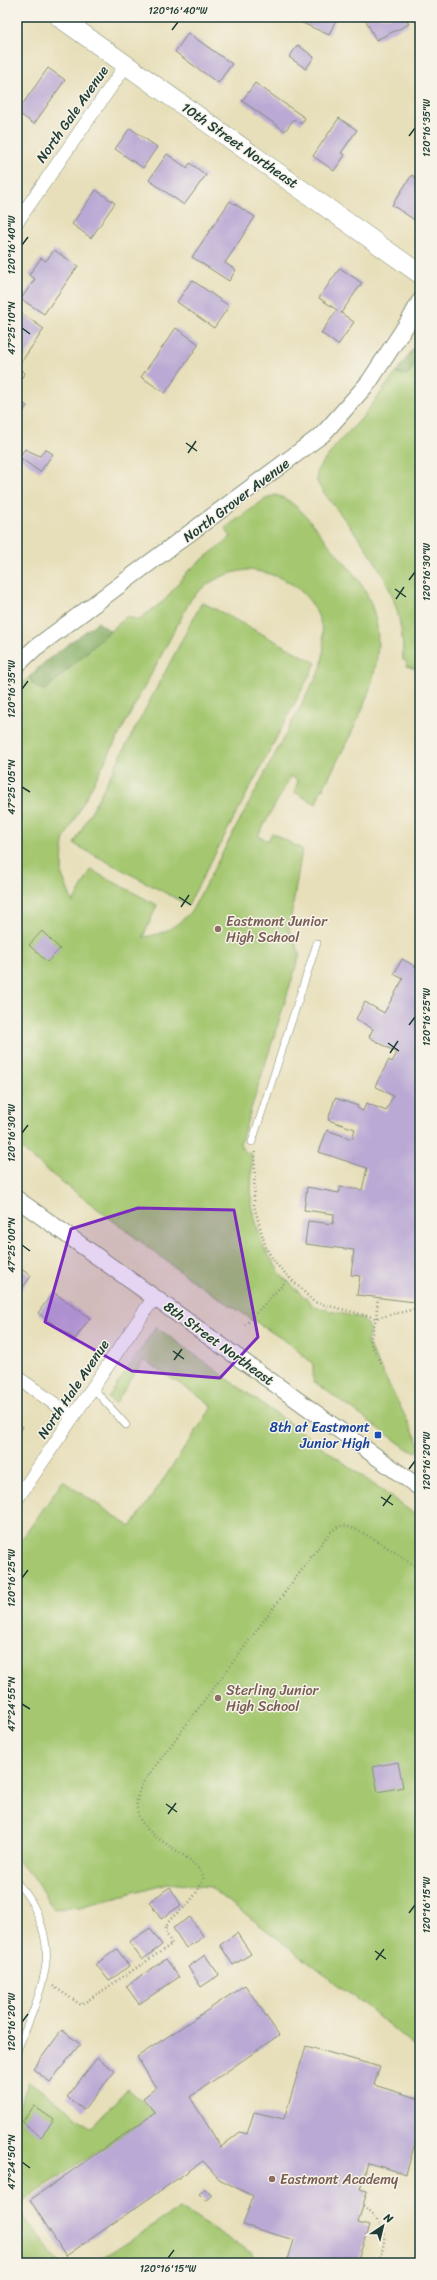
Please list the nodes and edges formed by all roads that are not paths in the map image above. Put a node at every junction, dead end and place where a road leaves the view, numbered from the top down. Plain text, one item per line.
1 (59, 17) edge
2 (126, 64) junction
3 (17, 222) edge
4 (420, 274) edge
5 (420, 301) edge
6 (17, 665) edge
7 (317, 943) dead end
8 (252, 1142) road end
9 (17, 1199) edge
10 (155, 1296) junction
11 (17, 1377) edge
12 (93, 1388) junction
13 (73, 1417) junction
14 (126, 1425) dead end
15 (420, 1488) edge
16 (17, 1499) edge
17 (17, 1883) edge
18 (17, 2051) edge

1 - 2 main road, 10th Street Northeast
2 - 3 street, North Gale Avenue
2 - 4 main road, 10th Street Northeast
5 - 6 street, North Grover Avenue
7 - 8 lane
9 - 10 street, 8th Street Northeast
10 - 12 street, North Hale Avenue
10 - 15 street, 8th Street Northeast
11 - 13 street
12 - 13 street, North Hale Avenue
12 - 14 lane
13 - 16 street, North Hale Avenue
17 - 18 lane

